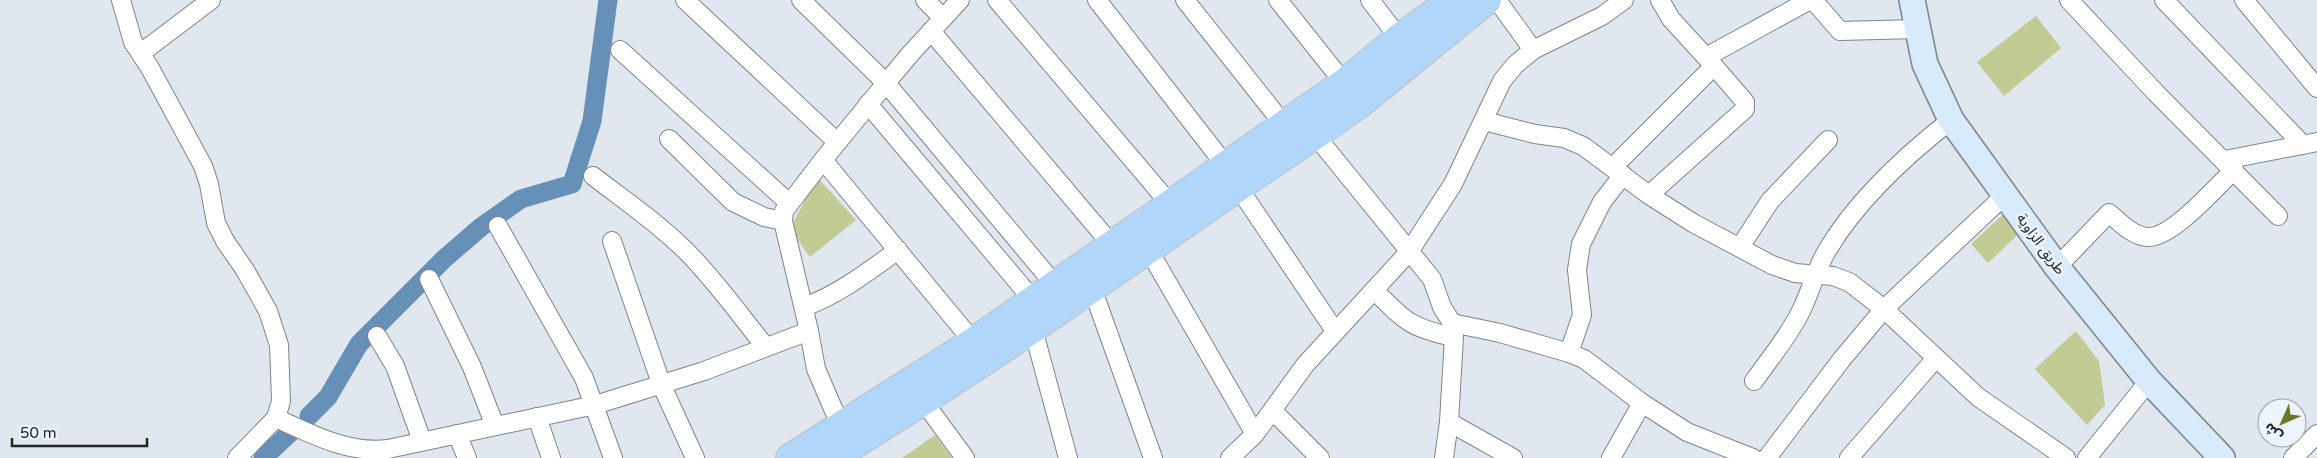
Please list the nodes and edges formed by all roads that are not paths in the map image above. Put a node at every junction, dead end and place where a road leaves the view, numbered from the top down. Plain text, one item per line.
1 (121, 0) edge
2 (211, 0) edge
3 (686, 0) edge
4 (801, 0) edge
5 (925, 0) edge
6 (960, 0) edge
7 (997, 0) edge
8 (1097, 0) edge
9 (1185, 0) edge
10 (1278, 0) edge
11 (1370, 0) edge
12 (1453, 0) edge
13 (1487, 0) edge
14 (1497, 0) edge
15 (1624, 0) edge
16 (1660, 0) edge
17 (1810, 0) edge
18 (1813, 0) edge
19 (1912, 0) edge
20 (2069, 0) edge
21 (2164, 0) edge
22 (2244, 0) edge
23 (943, 18) junction
24 (1917, 29) junction
25 (931, 31) junction
26 (1399, 38) junction
27 (620, 50) dead end
28 (1533, 50) junction
29 (141, 53) junction
30 (1710, 62) junction
31 (1344, 83) junction
32 (886, 84) junction
33 (2317, 88) edge
34 (868, 104) junction
35 (1951, 120) junction
36 (1484, 122) junction
37 (1284, 125) junction
38 (1315, 135) junction
39 (669, 139) dead end
40 (1828, 140) dead end
41 (837, 142) junction
42 (2310, 147) edge
43 (823, 160) junction
44 (2229, 165) junction
45 (1618, 171) junction
46 (593, 176) dead end
47 (1232, 176) junction
48 (1649, 195) junction
49 (2005, 195) junction
50 (789, 203) junction
51 (1178, 214) junction
52 (2278, 216) dead end
53 (783, 221) junction
54 (498, 226) dead end
55 (1142, 239) junction
56 (612, 241) dead end
57 (1112, 245) junction
58 (1740, 247) junction
59 (898, 250) junction
60 (1409, 252) junction
61 (2057, 267) junction
62 (1814, 275) junction
63 (429, 279) dead end
64 (1055, 285) junction
65 (1092, 288) junction
66 (1374, 290) junction
67 (1033, 300) junction
68 (804, 307) junction
69 (1884, 309) junction
70 (1033, 328) junction
71 (1453, 330) junction
72 (809, 331) junction
73 (1335, 332) junction
74 (377, 336) dead end
75 (765, 346) junction
76 (981, 351) junction
77 (1569, 353) junction
78 (1936, 358) junction
79 (1754, 381) dead end
80 (2149, 381) junction
81 (662, 386) junction
82 (924, 402) junction
83 (1642, 403) junction
84 (595, 405) junction
85 (1273, 411) junction
86 (537, 417) junction
87 (276, 418) junction
88 (1449, 422) junction
89 (495, 426) junction
90 (841, 427) junction
91 (457, 434) junction
92 (1255, 434) junction
93 (2317, 434) edge
94 (422, 441) junction
95 (237, 458) edge
96 (467, 458) edge
97 (551, 458) edge
98 (613, 458) edge
99 (695, 458) edge
100 (790, 458) edge
101 (832, 458) edge
102 (965, 458) edge
103 (1068, 458) edge
104 (1153, 458) edge
105 (1230, 458) edge
106 (1320, 458) edge
107 (1444, 458) edge
108 (1513, 458) edge
109 (1611, 458) edge
110 (1753, 458) edge
111 (1767, 458) edge
112 (1849, 458) edge
113 (2066, 458) edge
114 (2087, 458) edge
115 (2222, 458) edge
116 (2293, 458) edge

1 - 29 street
2 - 29 street
3 - 41 street
4 - 32 street
5 - 23 street
6 - 23 street
7 - 51 street
8 - 47 street
9 - 37 street
10 - 31 street
11 - 26 street
12 - 26 main road
13 - 38 main road
14 - 28 street
15 - 28 street
16 - 30 street
17 - 30 street
18 - 24 street
19 - 24 street, طريق الزاوية
20 - 44 street
21 - 42 street
22 - 33 street
23 - 25 street
24 - 35 street, طريق الزاوية
25 - 32 street
25 - 57 street
26 - 31 main road
27 - 50 street
28 - 36 street
29 - 87 street
30 - 45 street
30 - 48 street
31 - 37 main road
32 - 34 street
32 - 64 street
34 - 41 street
34 - 67 street
35 - 49 street, طريق الزاوية
35 - 62 street
36 - 45 street
36 - 60 street
37 - 47 main road
38 - 47 main road
38 - 60 street
39 - 53 street
40 - 58 street
41 - 43 street
42 - 44 street
43 - 50 street
43 - 59 street
44 - 52 street
44 - 61 street
45 - 48 street
45 - 77 street
46 - 75 street
47 - 51 main road
47 - 73 street
48 - 58 street
49 - 61 street, طريق الزاوية
49 - 69 street
50 - 53 street
51 - 55 main road
53 - 68 street
54 - 84 street
55 - 57 main road
55 - 65 main road
55 - 92 street
56 - 81 street
57 - 64 main road
58 - 62 street
59 - 68 street
59 - 76 street
60 - 66 street
60 - 71 street
61 - 80 street, طريق الزاوية
62 - 69 street
62 - 79 street
63 - 89 street
64 - 67 main road
65 - 70 main road
65 - 104 street
66 - 71 street
66 - 73 street
67 - 76 main road
68 - 72 street
69 - 78 street
69 - 111 street
70 - 76 main road
70 - 103 street
71 - 77 street
71 - 88 street
72 - 75 street
72 - 90 street
73 - 85 street
74 - 94 street
75 - 81 street
76 - 82 main road
76 - 90 main road
77 - 83 street
78 - 112 street
78 - 113 street
80 - 114 street
80 - 115 street, طريق الزاوية
81 - 84 street
81 - 99 street
82 - 101 main road
82 - 102 street
83 - 109 street
83 - 110 street
84 - 86 street
84 - 98 street
85 - 92 street
85 - 106 street
86 - 89 street
86 - 97 street
87 - 94 street
87 - 95 street
88 - 107 street
88 - 108 street
89 - 91 street
90 - 100 main road
91 - 94 street
91 - 96 street
92 - 105 street
93 - 116 street

